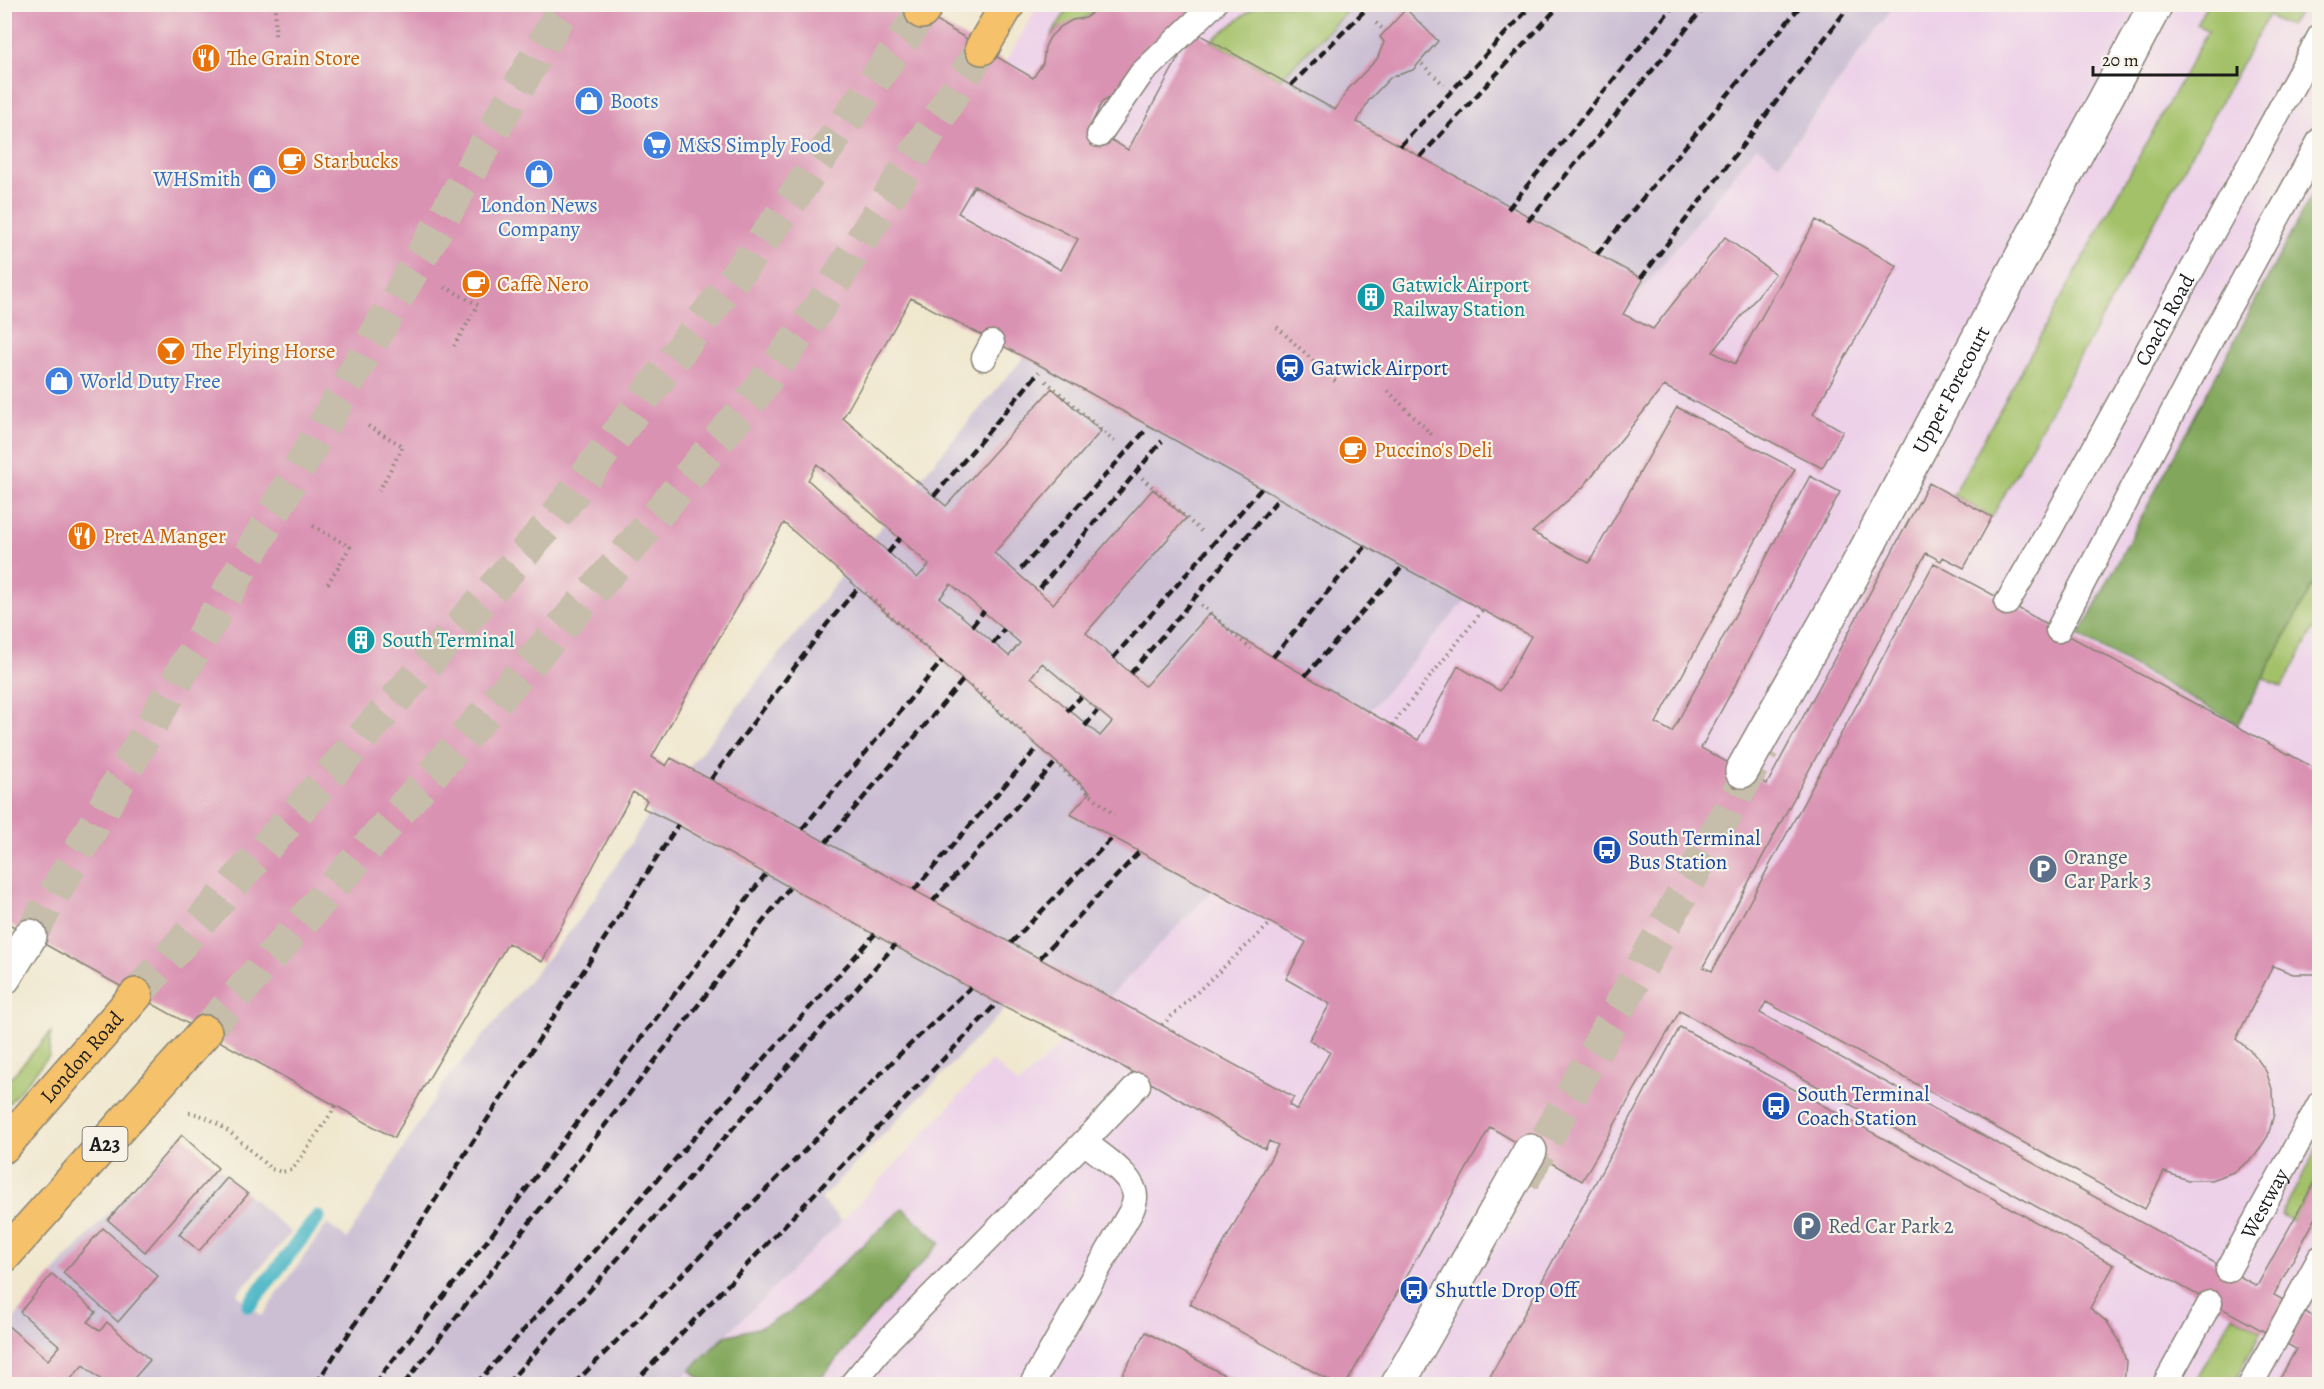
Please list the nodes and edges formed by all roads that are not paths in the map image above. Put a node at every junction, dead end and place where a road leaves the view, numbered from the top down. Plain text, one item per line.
1 (1008, 4) edge
2 (1214, 4) edge
3 (2156, 4) edge
4 (2319, 36) edge
5 (982, 48) tunnel mouth
6 (1099, 135) dead end
7 (2319, 140) edge
8 (2007, 603) dead end
9 (2058, 630) dead end
10 (1742, 771) tunnel mouth
11 (30, 936) tunnel mouth
12 (4, 978) edge
13 (136, 995) tunnel mouth
14 (205, 1032) tunnel mouth
15 (1138, 1085) dead end
16 (2319, 1103) edge
17 (1084, 1142) junction
18 (4, 1146) edge
19 (1530, 1150) tunnel mouth
20 (4, 1256) edge
21 (2319, 1258) edge
22 (2228, 1270) dead end
23 (2210, 1302) dead end
24 (852, 1384) edge
25 (1032, 1384) edge
26 (1398, 1384) edge
27 (2165, 1384) edge
28 (2251, 1384) edge

1 - 5 main road
2 - 6 lane
3 - 10 street, Upper Forecourt
4 - 8 lane, Coach Road
7 - 9 lane
11 - 12 street
13 - 18 main road, London Road
14 - 20 main road, A23
15 - 17 lane
16 - 22 lane, Westway
17 - 24 lane
17 - 25 lane
19 - 26 street
21 - 28 lane
23 - 27 lane

